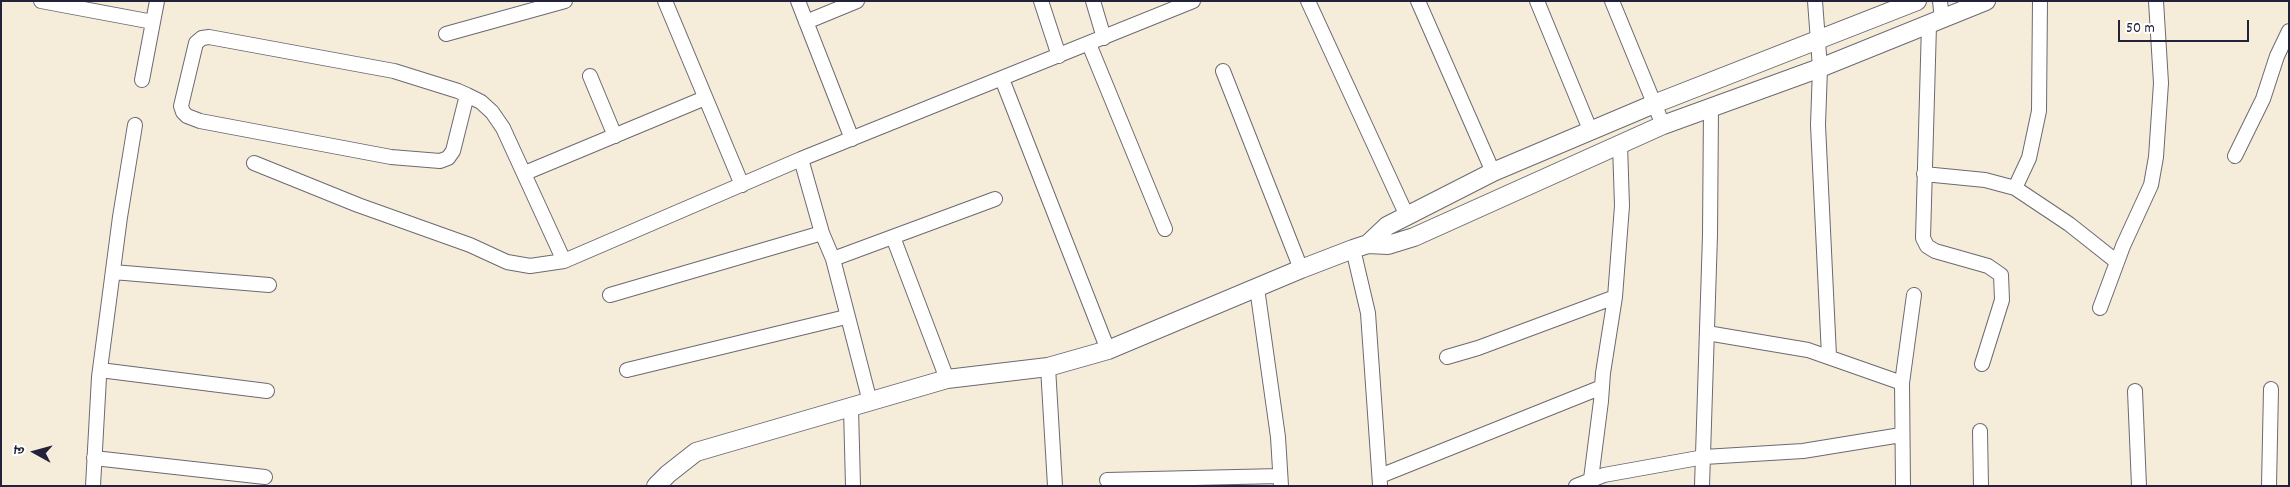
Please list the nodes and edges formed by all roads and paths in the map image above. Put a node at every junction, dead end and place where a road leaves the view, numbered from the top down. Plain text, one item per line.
1 (41, 1) edge
2 (157, 1) edge
3 (565, 1) edge
4 (665, 1) edge
5 (798, 1) edge
6 (857, 1) edge
7 (1041, 1) edge
8 (1093, 1) edge
9 (1308, 1) edge
10 (1418, 1) edge
11 (1537, 1) edge
12 (1612, 1) edge
13 (1815, 1) edge
14 (1917, 1) edge
15 (1940, 1) edge
16 (1986, 1) edge
17 (2040, 1) edge
18 (2156, 1) edge
19 (1191, 2) edge
20 (153, 22) junction
21 (806, 22) junction
22 (1936, 22) junction
23 (2289, 31) edge
24 (446, 34) dead end
25 (1104, 38) junction
26 (1817, 40) junction
27 (1089, 44) junction
28 (1058, 56) junction
29 (1820, 68) junction
30 (1224, 71) dead end
31 (590, 76) dead end
32 (1002, 79) junction
33 (142, 80) dead end
34 (467, 95) junction
35 (705, 98) junction
36 (1654, 104) junction
37 (1711, 107) junction
38 (135, 125) dead end
39 (1663, 126) junction
40 (1591, 132) junction
41 (614, 136) junction
42 (852, 139) junction
43 (1620, 144) junction
44 (2235, 156) dead end
45 (801, 159) junction
46 (254, 163) dead end
47 (1493, 172) junction
48 (525, 173) junction
49 (1924, 174) junction
50 (742, 185) junction
51 (2015, 188) junction
52 (995, 199) dead end
53 (1407, 216) junction
54 (1165, 229) dead end
55 (822, 233) junction
56 (893, 236) junction
57 (1360, 247) junction
58 (833, 259) junction
59 (564, 261) junction
60 (2117, 262) junction
61 (1301, 269) junction
62 (113, 272) junction
63 (269, 285) dead end
64 (1257, 288) junction
65 (610, 294) dead end
66 (1914, 295) dead end
67 (1615, 297) junction
68 (2100, 308) dead end
69 (846, 317) junction
70 (1707, 333) junction
71 (1108, 350) junction
72 (1829, 356) junction
73 (1447, 358) dead end
74 (1982, 364) dead end
75 (1048, 367) junction
76 (100, 370) junction
77 (627, 370) dead end
78 (947, 379) junction
79 (1902, 382) junction
80 (1602, 387) junction
81 (2272, 389) dead end
82 (267, 391) dead end
83 (2135, 391) dead end
84 (870, 402) junction
85 (851, 408) junction
86 (1980, 431) dead end
87 (1902, 435) junction
88 (1704, 457) junction
89 (94, 458) junction
90 (265, 477) dead end
91 (1591, 479) junction
92 (1107, 480) dead end
93 (1280, 481) edge
94 (1380, 481) edge
95 (93, 486) edge
96 (656, 486) edge
97 (853, 486) edge
98 (1055, 486) edge
99 (1576, 486) edge
100 (1702, 486) edge
101 (1903, 486) edge
102 (1981, 486) edge
103 (2139, 486) edge
104 (2269, 486) edge

1 - 20 street
2 - 20 street
3 - 24 street
4 - 35 street
5 - 21 street
6 - 21 street
7 - 28 street
8 - 25 street
9 - 53 street
10 - 47 street
11 - 40 street
12 - 36 street
13 - 26 street
14 - 26 street
15 - 22 street
16 - 22 street
17 - 51 street
18 - 60 street
19 - 25 street
20 - 33 street
21 - 42 street
22 - 29 street
22 - 49 street
23 - 44 street
25 - 27 street
26 - 29 street
26 - 36 street
27 - 28 street
27 - 54 street
28 - 32 street
29 - 37 street
29 - 72 street
30 - 61 street
31 - 41 street
32 - 42 street
32 - 71 street
34 - 34 street
34 - 48 street
35 - 41 street
35 - 50 street
36 - 39 street
36 - 40 street
37 - 39 street
37 - 70 street
38 - 62 street
39 - 43 street
40 - 47 street
41 - 48 street
42 - 45 street
43 - 57 street
43 - 67 street
45 - 50 street
45 - 55 street
46 - 59 street
47 - 53 street
48 - 59 street
49 - 51 street
49 - 74 street
50 - 59 street
51 - 60 street
52 - 56 street
53 - 57 street
55 - 58 street
55 - 65 street
56 - 58 street
56 - 78 street
57 - 61 street
57 - 94 street
58 - 69 street
60 - 68 street
61 - 64 street
62 - 63 street
62 - 76 street
64 - 71 street
64 - 93 street
66 - 79 street
67 - 73 street
67 - 80 street
69 - 77 street
69 - 84 street
70 - 72 street
70 - 88 street
71 - 75 street
72 - 79 street
75 - 78 street
75 - 98 street
76 - 82 street
76 - 89 street
78 - 84 street
79 - 87 street
80 - 91 street
80 - 94 street
81 - 104 street
83 - 103 street
84 - 85 street
85 - 96 street
85 - 97 street
86 - 102 street
87 - 88 street
87 - 101 street
88 - 91 street
88 - 100 street
89 - 90 street
89 - 95 street
91 - 99 street
92 - 93 street

